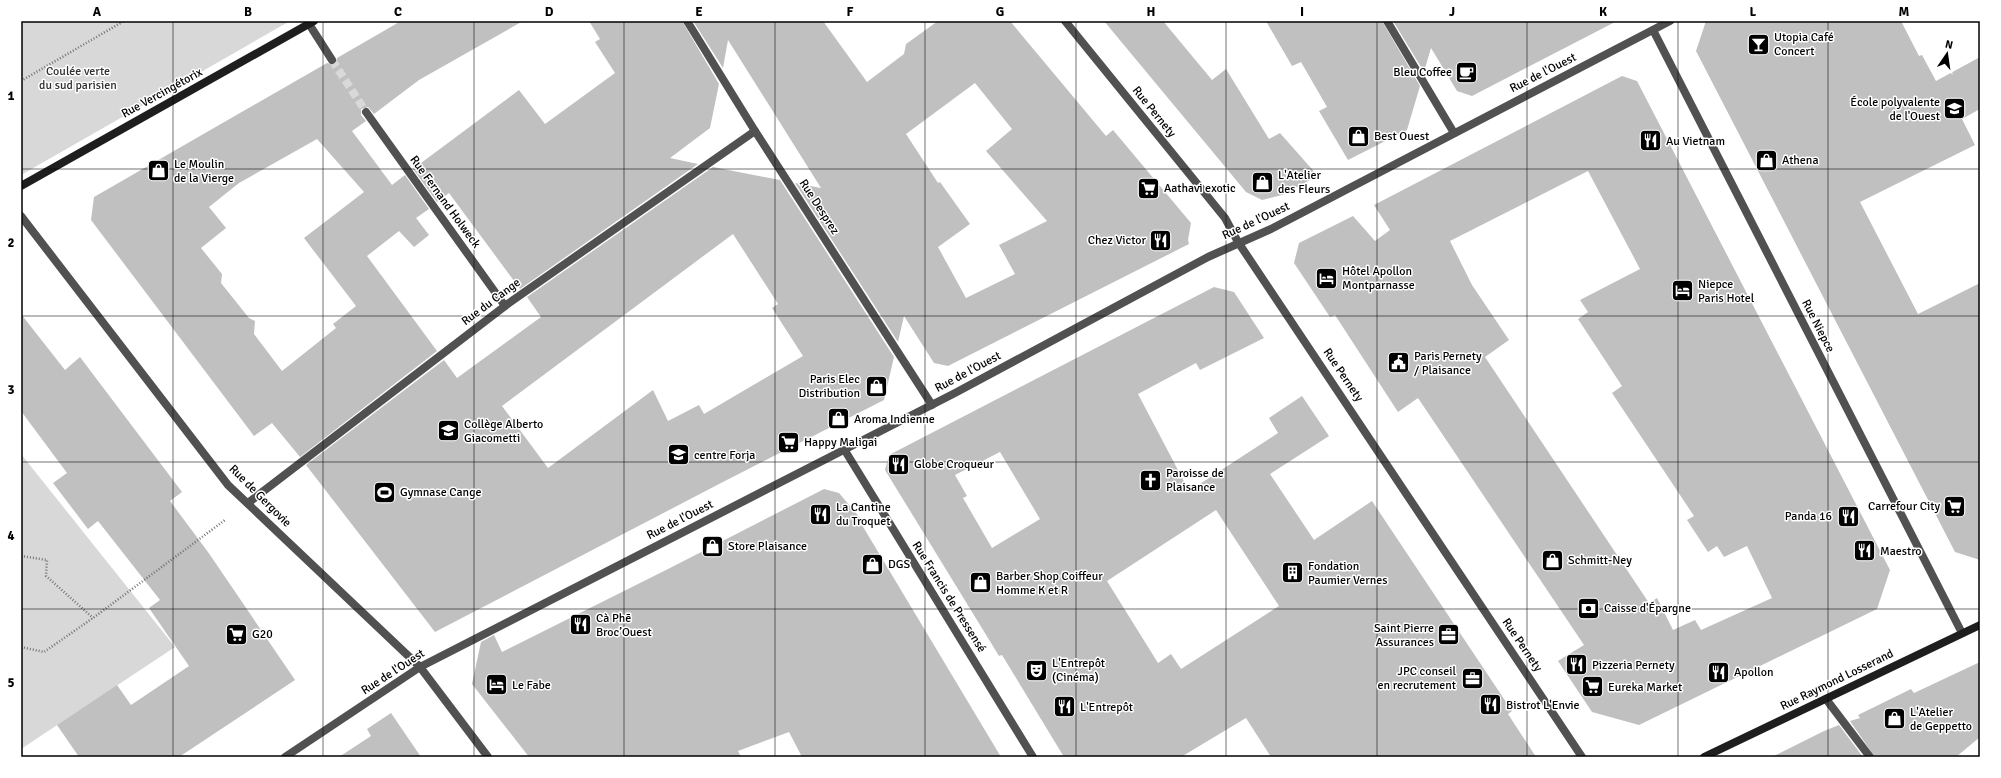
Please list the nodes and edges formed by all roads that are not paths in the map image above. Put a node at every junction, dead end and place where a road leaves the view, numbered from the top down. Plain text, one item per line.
1 (686, 21) edge
2 (1065, 21) edge
3 (1387, 21) edge
4 (1670, 21) edge
5 (311, 22) edge
6 (1653, 30) junction
7 (332, 60) tunnel mouth
8 (366, 112) tunnel mouth
9 (755, 131) junction
10 (1454, 133) junction
11 (21, 186) edge
12 (21, 216) edge
13 (1238, 242) junction
14 (505, 306) junction
15 (932, 405) junction
16 (844, 449) junction
17 (248, 503) junction
18 (1980, 625) edge
19 (1962, 633) junction
20 (420, 667) junction
21 (1826, 699) junction
22 (285, 757) edge
23 (488, 757) edge
24 (1033, 757) edge
25 (1582, 757) edge
26 (1704, 757) edge
27 (1870, 757) edge

1 - 9 street, Rue Desprez
2 - 13 street, Rue Pernety
3 - 10 street
4 - 6 street, Rue de l'Ouest
5 - 7 street
5 - 11 main road, Rue Vercingétorix
6 - 10 street, Rue de l'Ouest
6 - 19 street, Rue Niepce
8 - 14 street, Rue Fernand Holweck
9 - 14 street, Rue du Cange
9 - 15 street, Rue Desprez
10 - 13 street, Rue de l'Ouest
12 - 17 street, Rue de Gergovie
13 - 15 street, Rue de l'Ouest
13 - 25 street, Rue Pernety
14 - 17 street, Rue du Cange
15 - 16 street, Rue de l'Ouest
16 - 20 street, Rue de l'Ouest
16 - 24 street, Rue Francis de Pressensé
17 - 20 street, Rue de Gergovie
18 - 19 main road, Rue Raymond Losserand
19 - 21 main road, Rue Raymond Losserand
20 - 22 street, Rue de l'Ouest
20 - 23 street, Rue de Gergovie
21 - 26 main road, Rue Raymond Losserand
21 - 27 street

